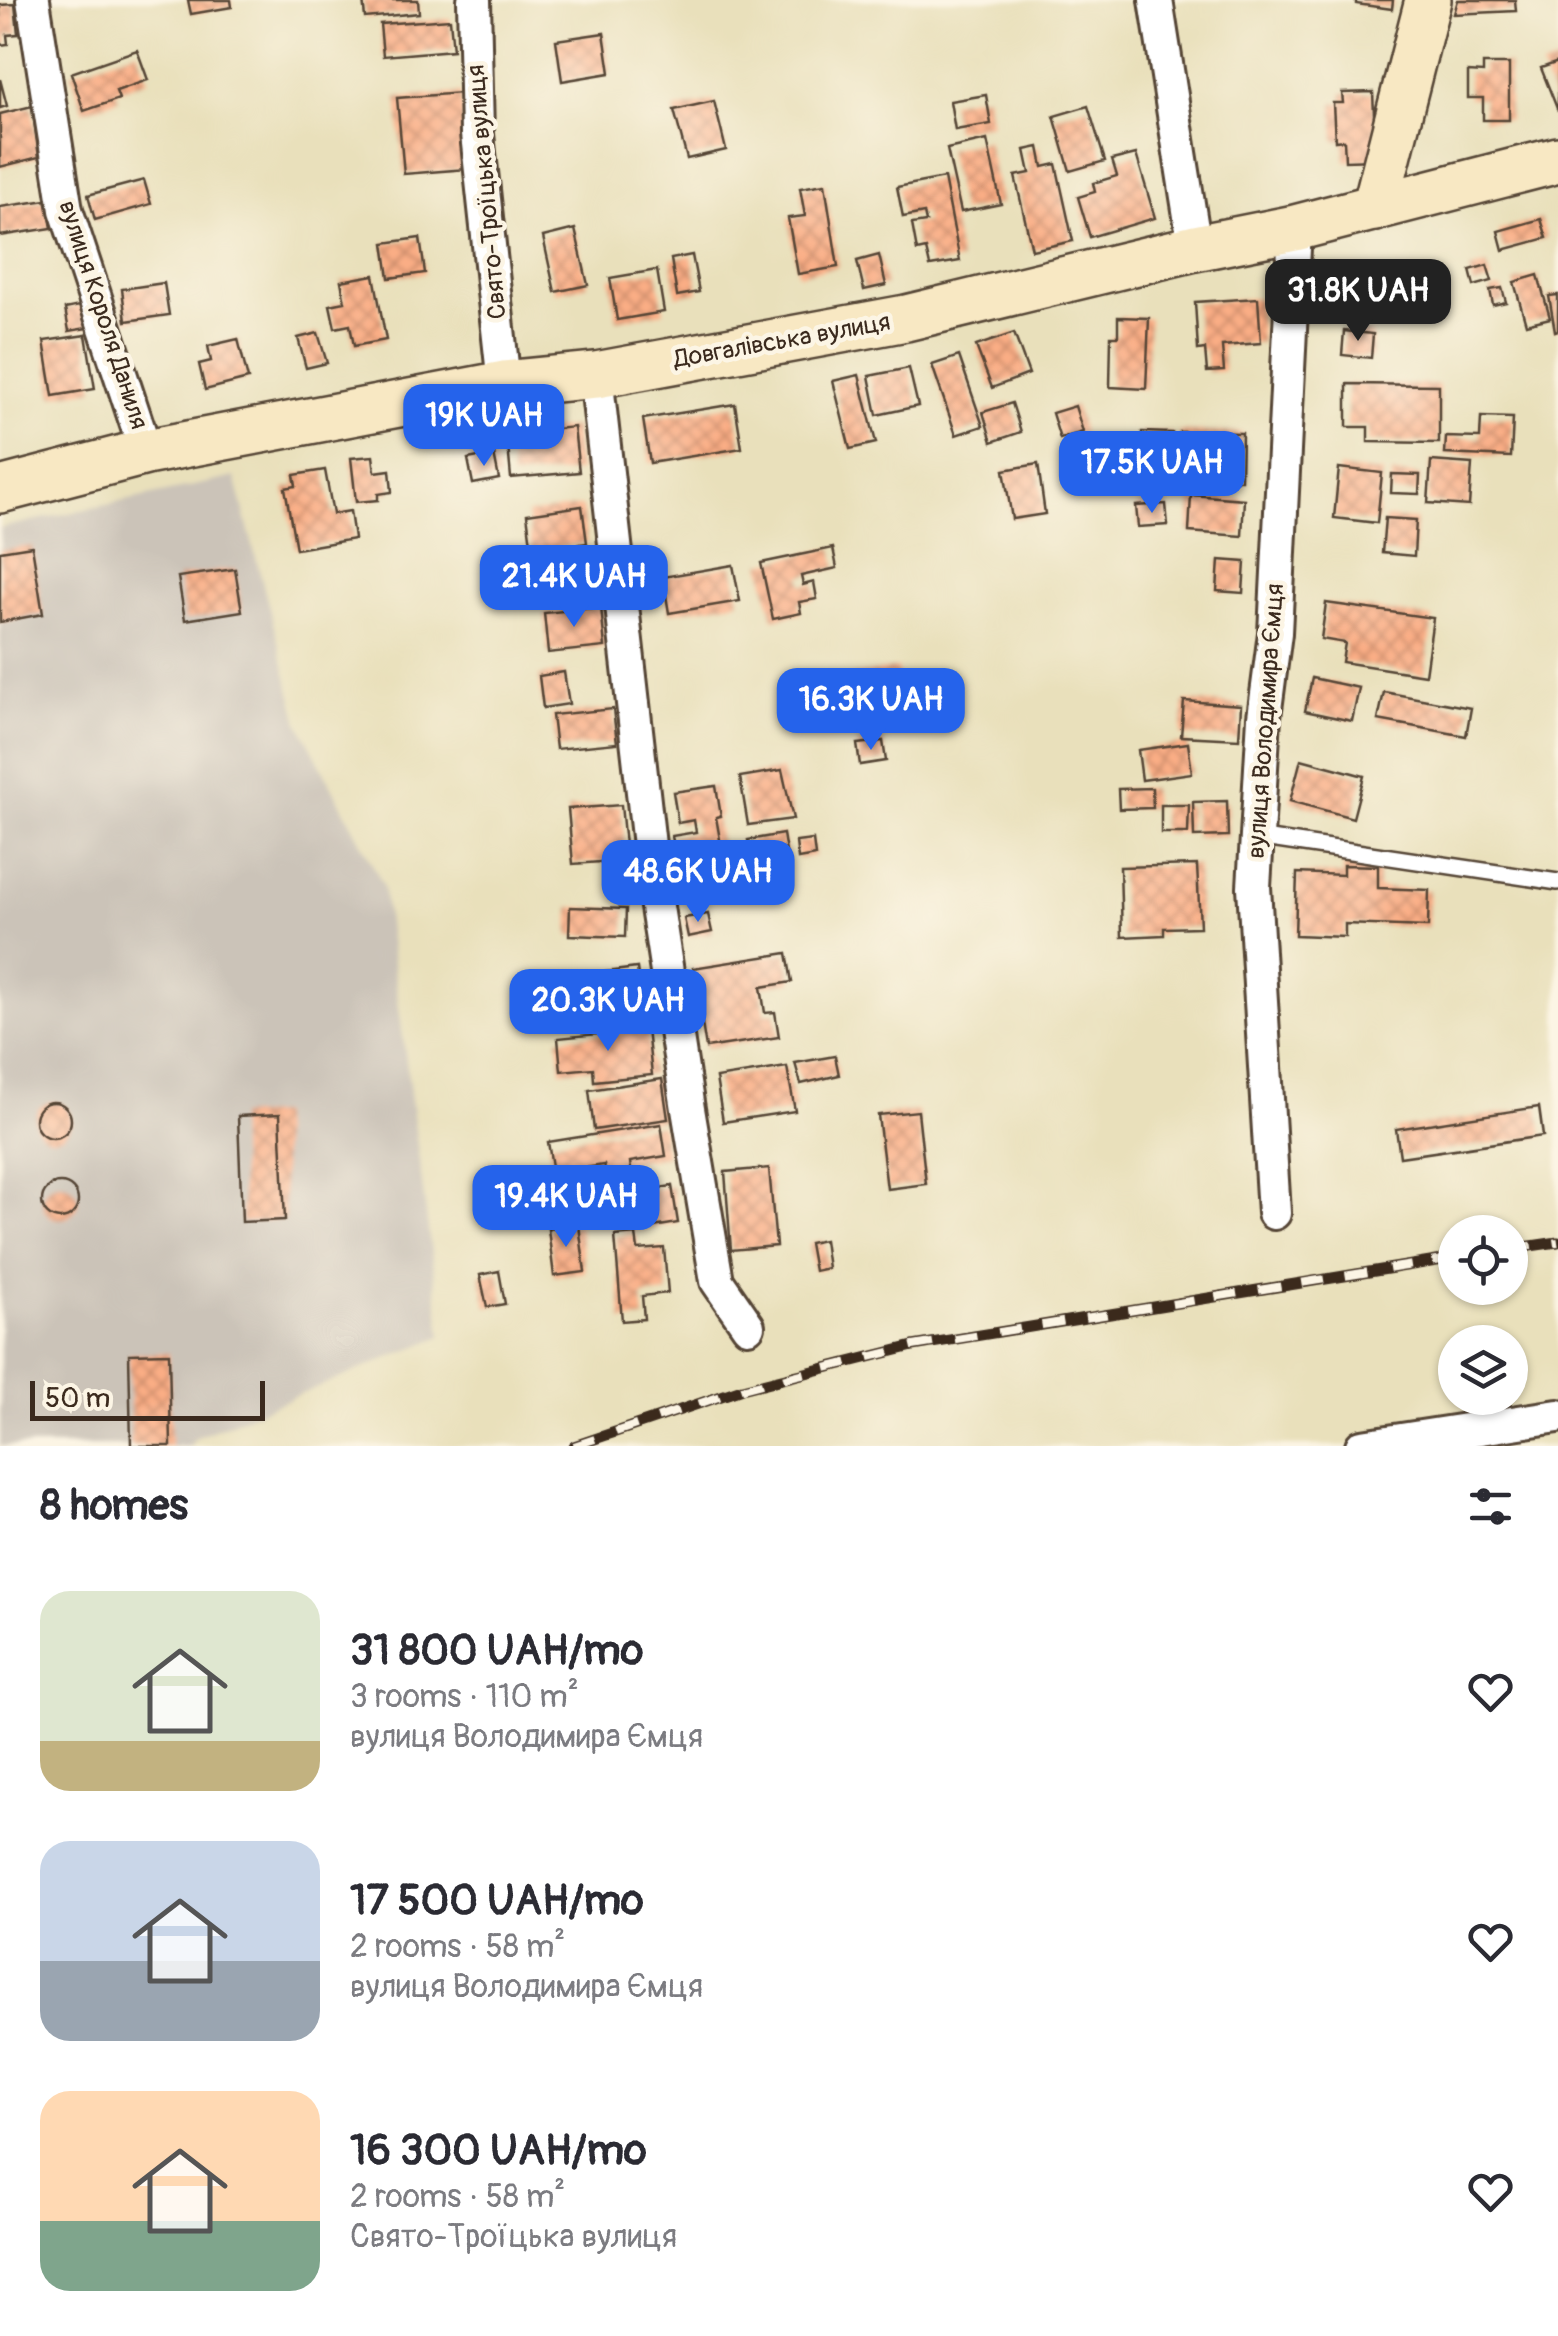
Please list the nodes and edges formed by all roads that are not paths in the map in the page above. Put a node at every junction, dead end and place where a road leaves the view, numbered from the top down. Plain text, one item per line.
1 (33, 0) edge
2 (474, 0) edge
3 (1156, 0) edge
4 (1428, 0) edge
5 (1558, 160) edge
6 (1375, 208) junction
7 (1296, 228) junction
8 (1196, 248) junction
9 (596, 375) junction
10 (504, 384) junction
11 (146, 452) junction
12 (0, 490) edge
13 (1257, 837) junction
14 (1558, 882) edge
15 (1274, 1213) dead end
16 (748, 1326) dead end
17 (1558, 1416) edge
18 (1362, 1446) edge

1 - 11 street, вулиця Короля Даниля
2 - 10 street, Свято-Троїцька вулиця
3 - 8 street
4 - 6 street
5 - 6 street, Довгалівська вулиця
6 - 7 street, Довгалівська вулиця
7 - 8 street, Довгалівська вулиця
7 - 13 street, вулиця Володимира Ємця
8 - 9 street, Довгалівська вулиця
9 - 10 street, Довгалівська вулиця
9 - 16 street
10 - 11 street, Довгалівська вулиця
11 - 12 street, Довгалівська вулиця
13 - 14 lane
13 - 15 street, вулиця Володимира Ємця
17 - 18 street

